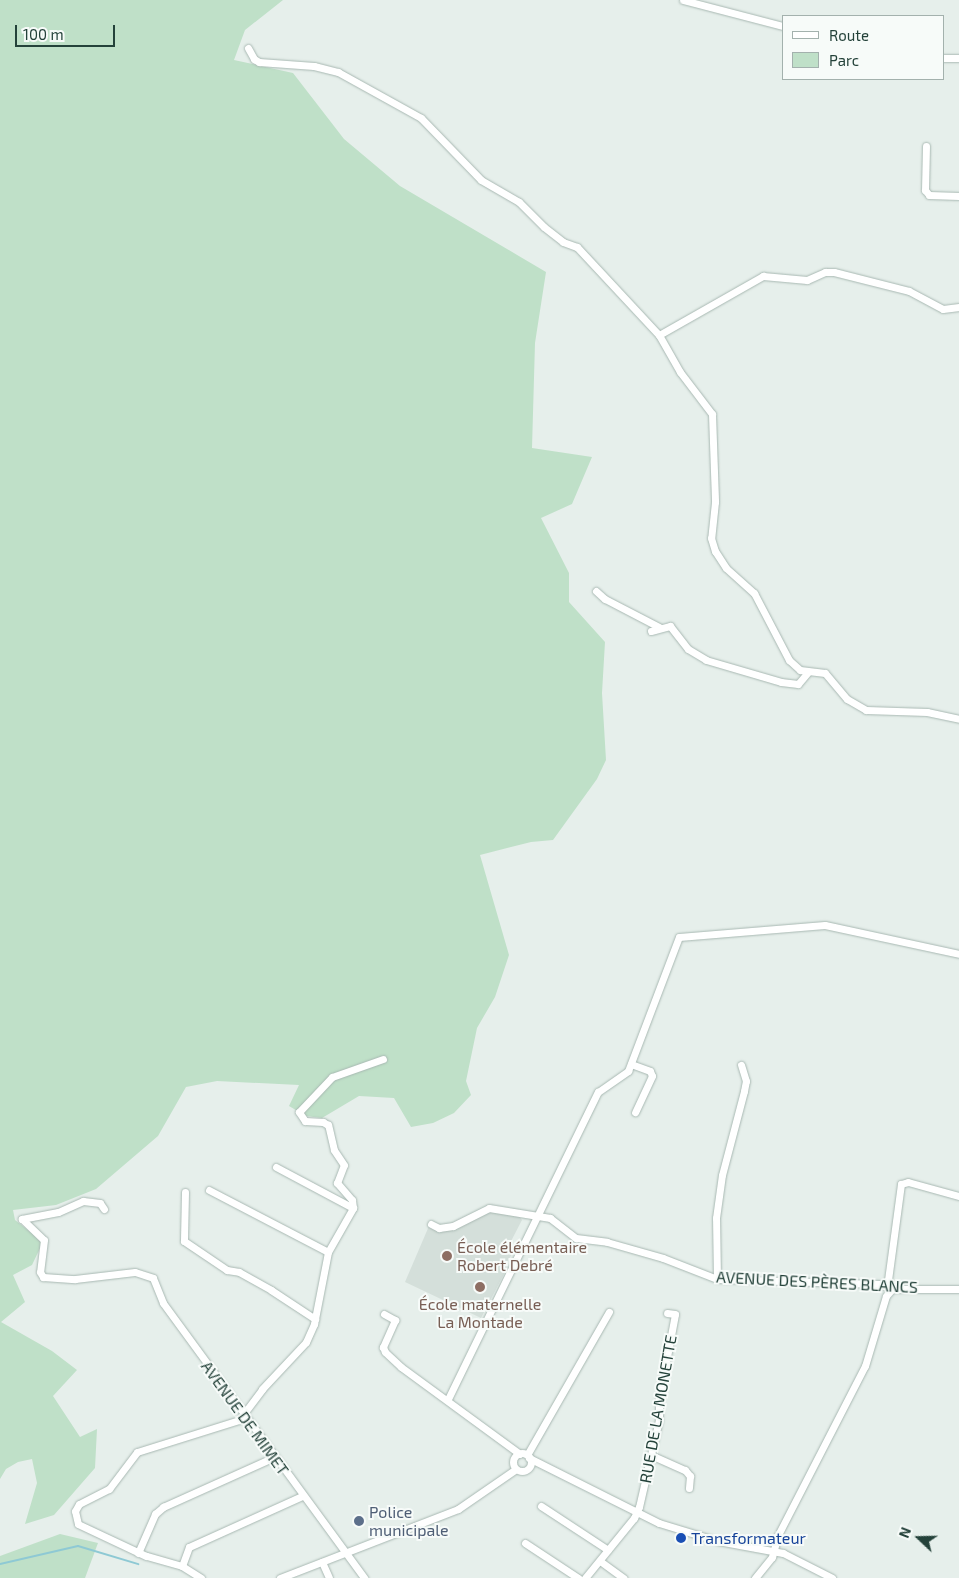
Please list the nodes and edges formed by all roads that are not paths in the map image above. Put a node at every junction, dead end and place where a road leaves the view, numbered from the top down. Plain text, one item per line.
1 (683, 0) edge
2 (782, 26) edge
3 (248, 48) dead end
4 (944, 58) edge
5 (959, 58) edge
6 (926, 146) dead end
7 (959, 196) edge
8 (959, 307) edge
9 (659, 335) junction
10 (596, 591) dead end
11 (659, 628) junction
12 (652, 631) dead end
13 (808, 672) junction
14 (959, 719) edge
15 (959, 954) edge
16 (383, 1059) dead end
17 (631, 1064) junction
18 (741, 1065) dead end
19 (635, 1112) dead end
20 (276, 1167) dead end
21 (209, 1190) dead end
22 (185, 1192) dead end
23 (959, 1196) edge
24 (353, 1208) junction
25 (104, 1209) dead end
26 (540, 1217) junction
27 (431, 1224) dead end
28 (328, 1252) junction
29 (716, 1279) junction
30 (892, 1289) junction
31 (959, 1289) edge
32 (609, 1312) dead end
33 (667, 1313) dead end
34 (384, 1314) dead end
35 (315, 1319) junction
36 (448, 1399) junction
37 (243, 1414) junction
38 (512, 1447) junction
39 (525, 1456) junction
40 (653, 1456) junction
41 (274, 1457) junction
42 (514, 1459) junction
43 (543, 1467) junction
44 (528, 1468) junction
45 (516, 1469) junction
46 (689, 1488) dead end
47 (302, 1496) junction
48 (540, 1506) dead end
49 (637, 1512) junction
50 (525, 1543) dead end
51 (608, 1550) junction
52 (774, 1550) junction
53 (138, 1552) junction
54 (346, 1552) junction
55 (600, 1561) junction
56 (322, 1562) junction
57 (182, 1566) junction
58 (201, 1578) edge
59 (280, 1578) edge
60 (329, 1578) edge
61 (364, 1578) edge
62 (578, 1578) edge
63 (586, 1578) edge
64 (623, 1578) edge
65 (755, 1578) edge
66 (832, 1578) edge

1 - 2 street
3 - 9 street
4 - 5 street
6 - 7 street
8 - 9 street
9 - 13 street
10 - 11 street
11 - 12 street
11 - 13 street
13 - 14 street
15 - 17 street
16 - 24 street
17 - 19 street
17 - 26 street
18 - 29 street
20 - 24 street
21 - 28 street
22 - 35 street
23 - 30 street
24 - 28 street
25 - 37 street, AVENUE DE MIMET
26 - 27 street, AVENUE DES PÈRES BLANCS
26 - 29 street, AVENUE DES PÈRES BLANCS
26 - 36 street
28 - 35 street
29 - 30 street, AVENUE DES PÈRES BLANCS
30 - 31 street, AVENUE DES PÈRES BLANCS
30 - 52 street
32 - 39 street
33 - 40 street, RUE DE LA MONETTE
34 - 36 street
35 - 37 street
36 - 38 street
37 - 41 street, AVENUE DE MIMET
37 - 53 street
38 - 39 street
38 - 42 street
39 - 42 street
39 - 43 street
39 - 44 street
40 - 46 street
40 - 49 street, RUE DE LA MONETTE
41 - 47 street, AVENUE DE MIMET
41 - 53 street
42 - 45 street
43 - 44 street
43 - 49 street
44 - 45 street
45 - 54 street
47 - 54 street, AVENUE DE MIMET
47 - 57 street
48 - 51 street
49 - 51 street
49 - 52 street
50 - 62 street
51 - 55 street
52 - 65 street
52 - 66 street
53 - 57 street
54 - 56 street
54 - 61 street, AVENUE DE MIMET
55 - 63 street
55 - 64 street
56 - 59 street
56 - 60 street
57 - 58 street

